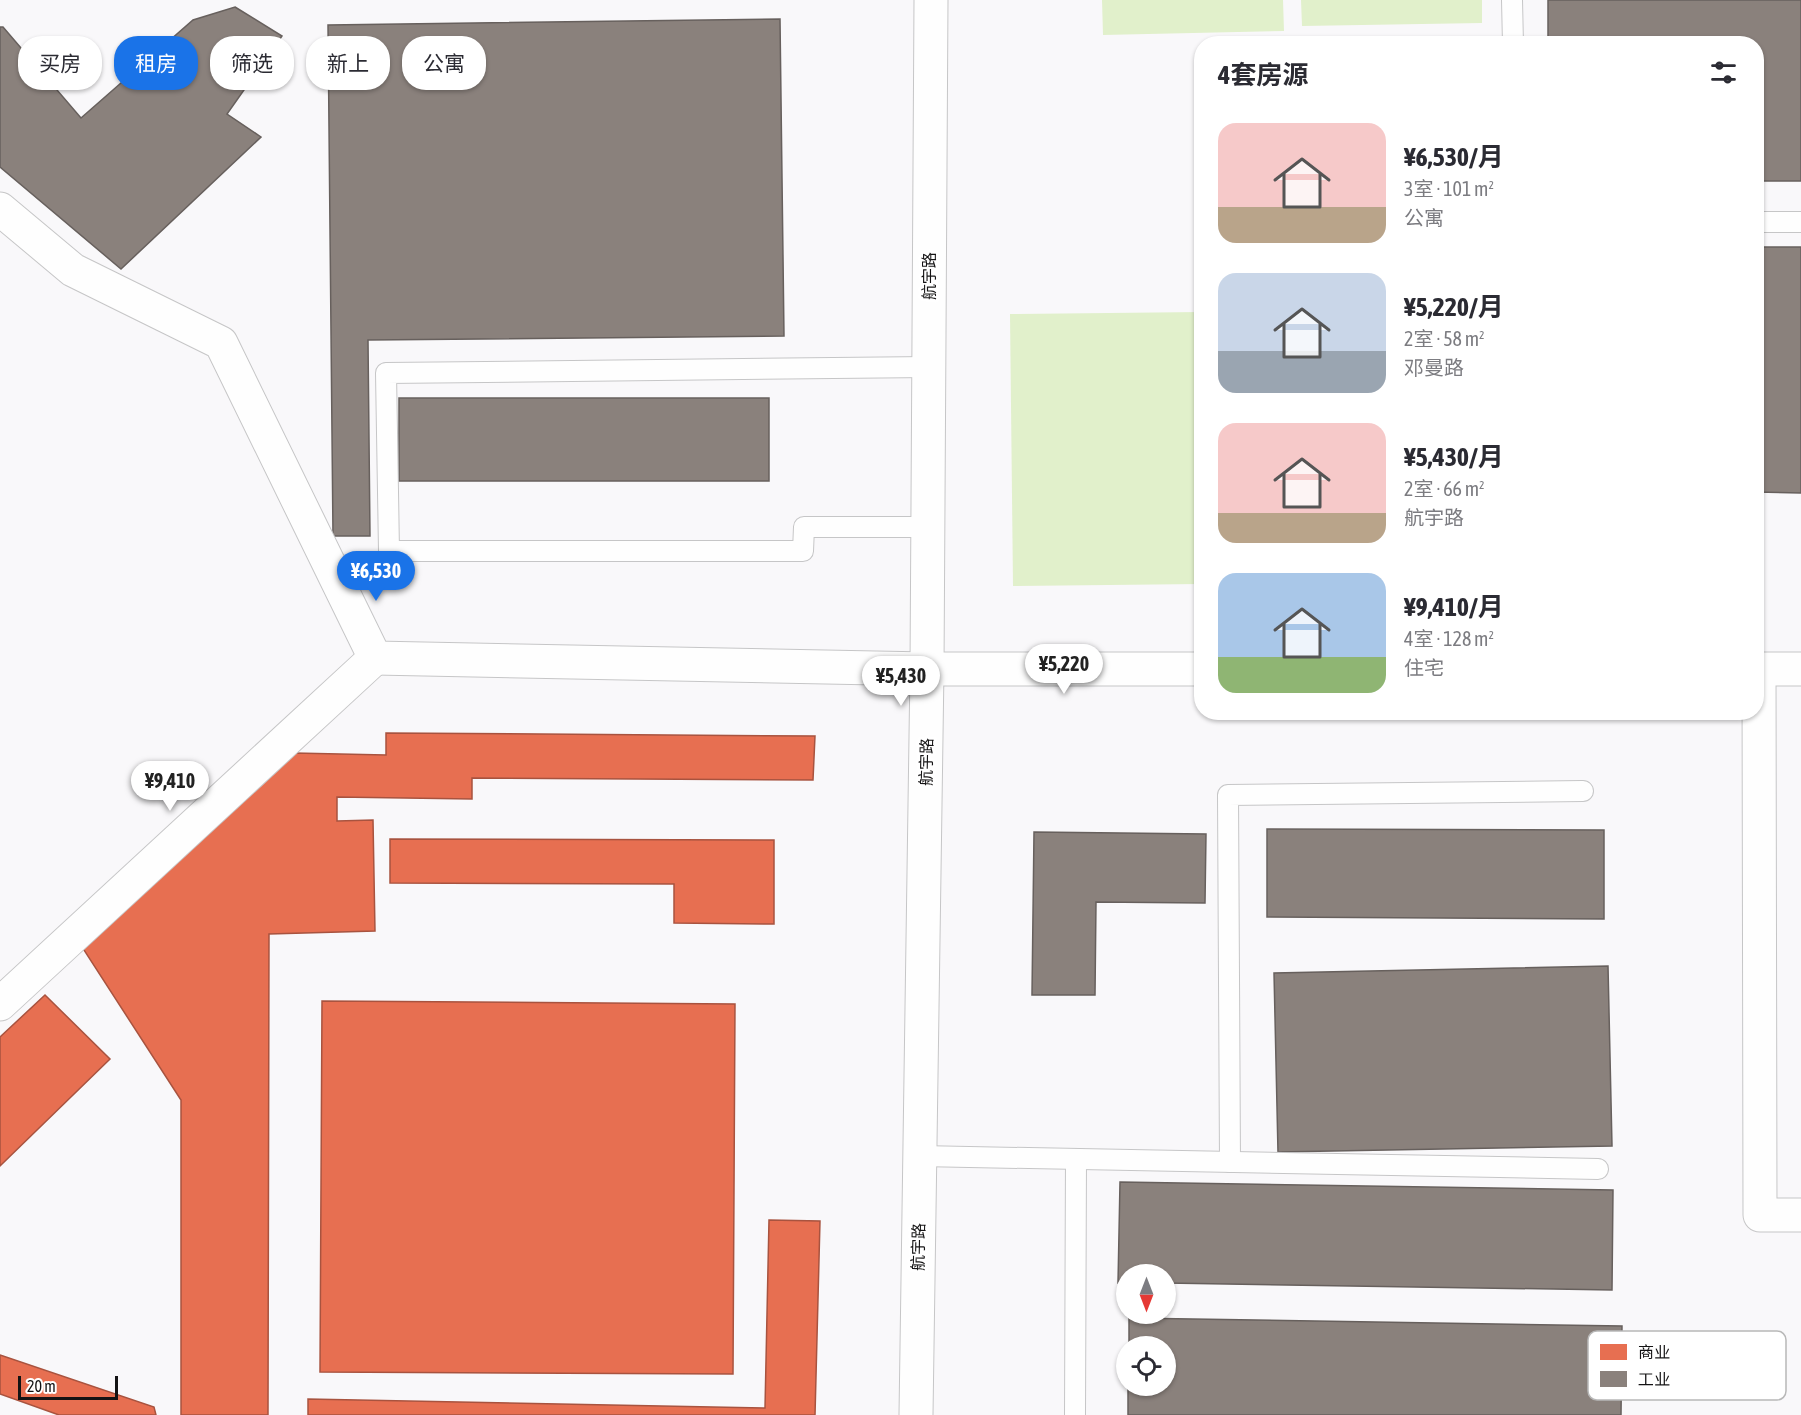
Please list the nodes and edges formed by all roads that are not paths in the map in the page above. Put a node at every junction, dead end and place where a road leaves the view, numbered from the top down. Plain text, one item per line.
1 (931, 0) edge
2 (1512, 0) edge
3 (1512, 36) edge
4 (0, 209) edge
5 (1764, 222) edge
6 (1801, 222) edge
7 (929, 367) junction
8 (928, 527) junction
9 (375, 658) junction
10 (927, 669) junction
11 (1194, 669) edge
12 (1764, 669) edge
13 (1801, 669) edge
14 (1758, 720) edge
15 (1583, 791) dead end
16 (0, 1004) edge
17 (920, 1156) junction
18 (1076, 1159) junction
19 (1230, 1162) junction
20 (1598, 1169) dead end
21 (1801, 1215) edge
22 (916, 1415) edge
23 (1075, 1415) edge

1 - 7 street, 航宇路
2 - 3 lane
4 - 9 street
5 - 6 lane
7 - 8 street, 航宇路
7 - 8 lane
8 - 10 street, 航宇路
9 - 10 street
9 - 16 street
10 - 11 street
10 - 17 street, 航宇路
12 - 13 street
14 - 21 street
15 - 19 lane
17 - 18 lane
17 - 22 street, 航宇路
18 - 19 lane
18 - 23 lane
19 - 20 lane

